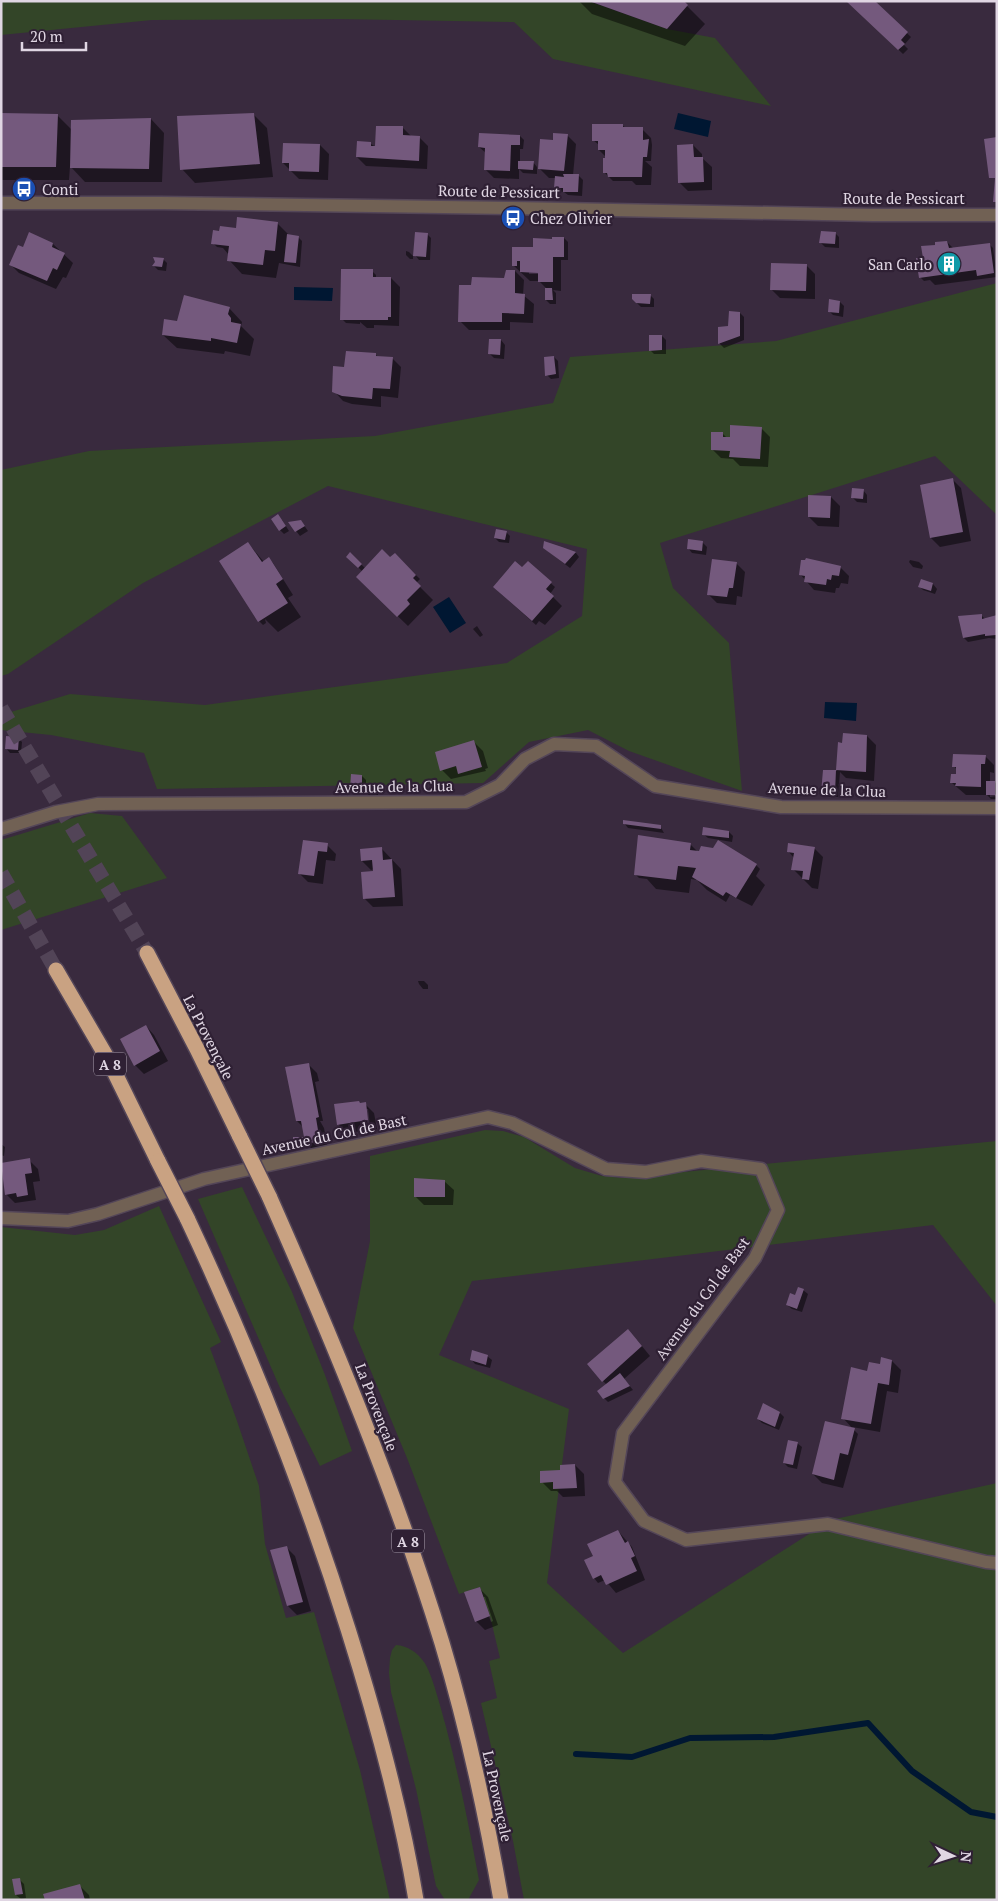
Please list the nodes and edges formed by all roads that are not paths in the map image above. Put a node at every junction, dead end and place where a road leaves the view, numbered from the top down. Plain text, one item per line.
1 (1, 203) edge
2 (997, 215) edge
3 (997, 808) edge
4 (1, 829) edge
5 (146, 954) tunnel mouth
6 (56, 970) tunnel mouth
7 (1, 1218) edge
8 (997, 1562) edge
9 (416, 1900) edge
10 (501, 1900) edge

1 - 2 street, Route de Pessicart
3 - 4 street, Avenue de la Clua
5 - 10 highway, La Provençale / A 8, bridge
6 - 9 highway, A 8, bridge
7 - 8 street, Avenue du Col de Bast

